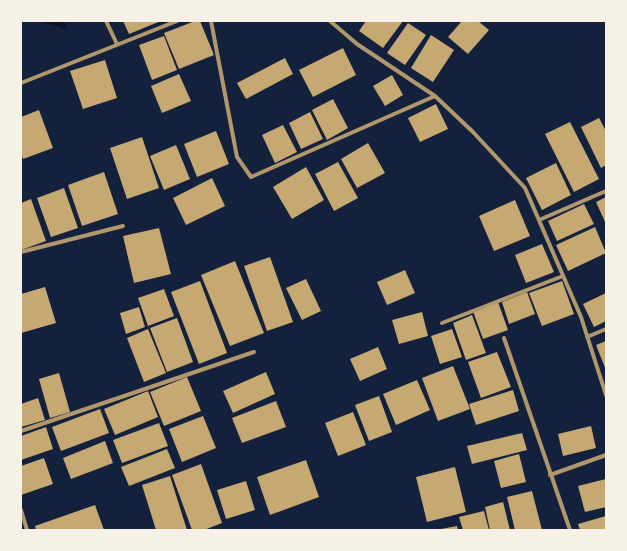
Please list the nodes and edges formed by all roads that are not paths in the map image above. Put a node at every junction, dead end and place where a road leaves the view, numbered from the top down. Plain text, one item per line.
1 (106, 21) edge
2 (176, 21) edge
3 (211, 21) edge
4 (330, 21) edge
5 (117, 44) junction
6 (21, 83) edge
7 (435, 96) junction
8 (606, 191) edge
9 (539, 220) junction
10 (123, 226) dead end
11 (21, 252) edge
12 (562, 276) junction
13 (442, 323) dead end
14 (606, 329) edge
15 (587, 337) junction
16 (504, 338) dead end
17 (254, 352) dead end
18 (606, 394) edge
19 (21, 431) edge
20 (606, 455) edge
21 (550, 475) junction
22 (21, 510) edge
23 (27, 530) edge
24 (570, 530) edge

1 - 5 street
2 - 5 street
3 - 7 street
4 - 7 street
5 - 6 street
7 - 9 street
8 - 9 street
9 - 12 street
10 - 11 street
12 - 13 street
12 - 15 street
14 - 15 street
15 - 18 street
16 - 21 street
17 - 19 street
20 - 21 street
21 - 24 street
22 - 23 street

